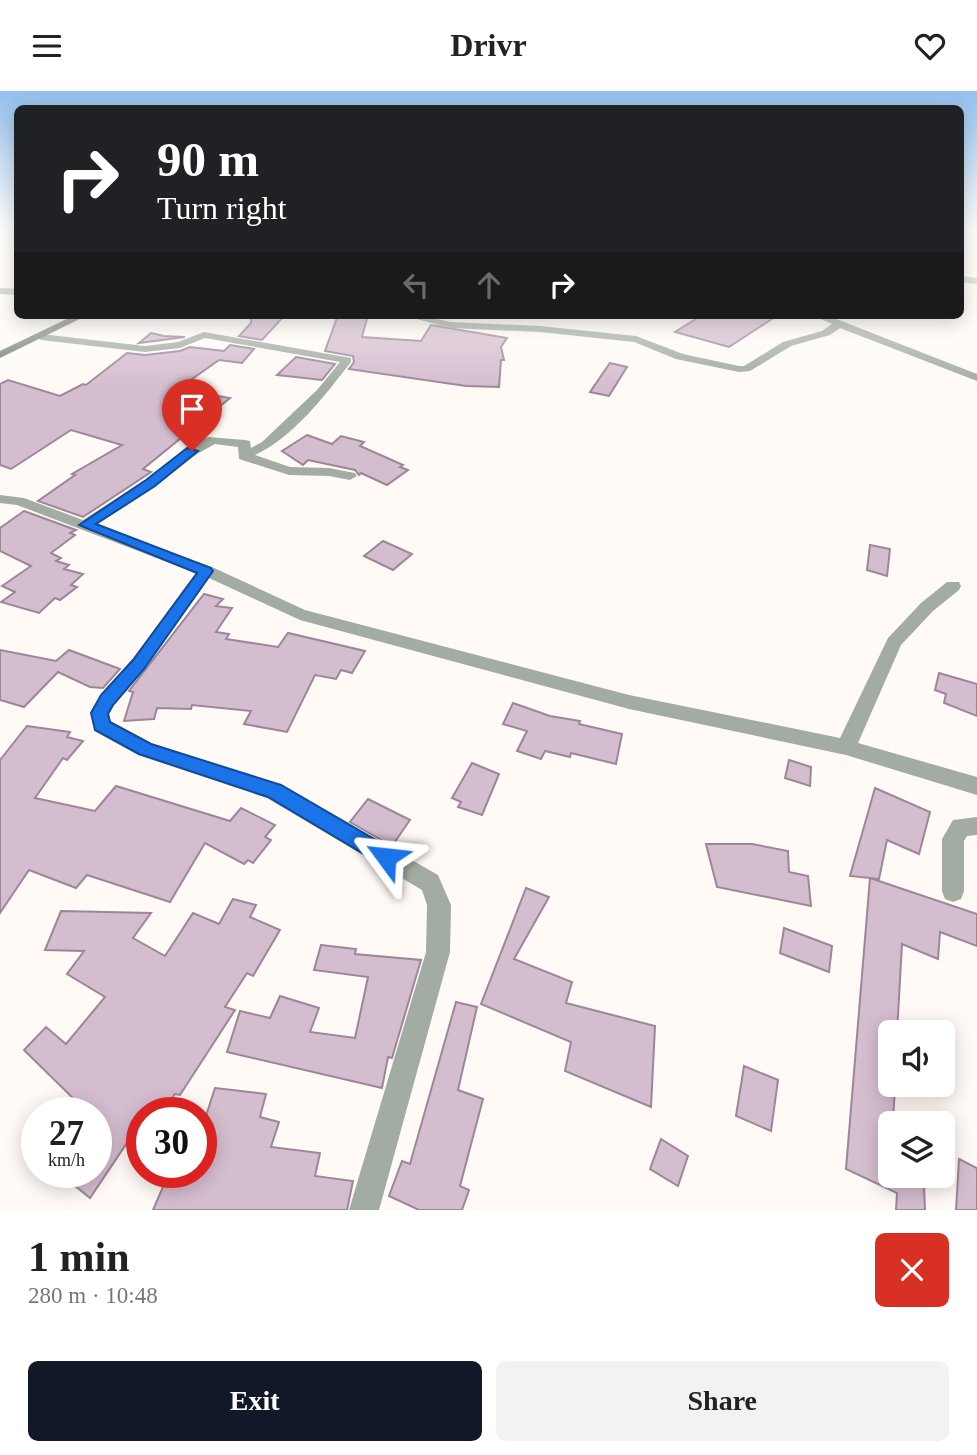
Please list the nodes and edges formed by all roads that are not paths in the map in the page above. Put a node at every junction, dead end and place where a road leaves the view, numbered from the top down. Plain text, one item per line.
1 (75, 319) edge
2 (424, 319) edge
3 (545, 319) edge
4 (828, 319) edge
5 (840, 323) junction
6 (540, 329) junction
7 (41, 337) junction
8 (0, 355) edge
9 (977, 377) edge
10 (244, 456) junction
11 (350, 476) dead end
12 (0, 499) edge
13 (85, 525) junction
14 (206, 571) junction
15 (953, 586) dead end
16 (846, 747) junction
17 (977, 786) edge
18 (977, 826) edge
19 (953, 891) dead end
20 (364, 1210) edge

1 - 7 main road
2 - 6 street
3 - 6 street
4 - 5 street
5 - 6 street
5 - 9 street
7 - 8 main road
7 - 10 street
10 - 11 street
10 - 13 street
12 - 13 street
13 - 14 street
14 - 16 street
14 - 20 street
15 - 16 street
16 - 17 street
18 - 19 street

